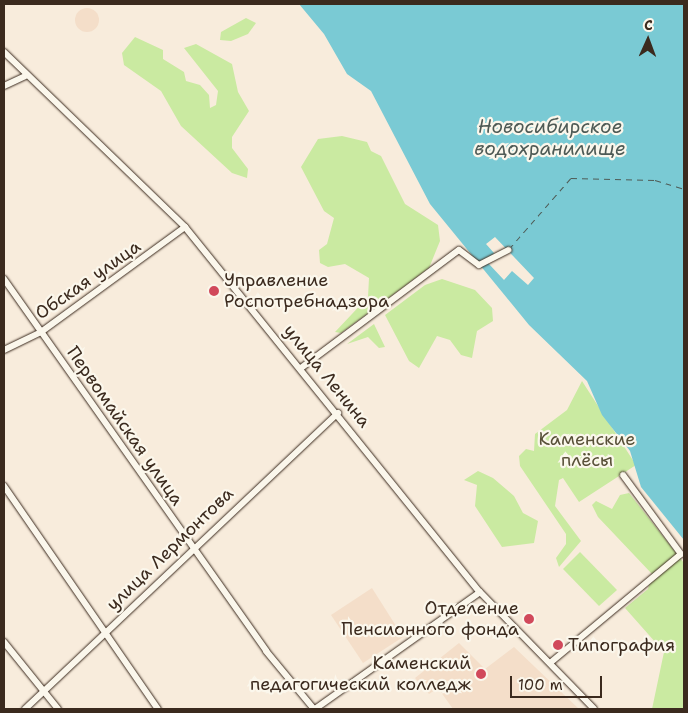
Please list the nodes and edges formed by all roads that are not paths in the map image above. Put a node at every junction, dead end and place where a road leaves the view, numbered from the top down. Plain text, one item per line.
1 (4, 52) edge
2 (25, 76) junction
3 (4, 86) edge
4 (185, 227) junction
5 (508, 250) dead end
6 (4, 279) edge
7 (41, 332) junction
8 (4, 350) edge
9 (301, 368) junction
10 (338, 413) junction
11 (623, 475) dead end
12 (4, 486) edge
13 (193, 548) junction
14 (480, 592) junction
15 (104, 633) junction
16 (4, 642) edge
17 (550, 663) junction
18 (44, 690) junction
19 (25, 709) edge
20 (58, 709) edge
21 (158, 709) edge
22 (315, 709) edge
23 (594, 709) edge

1 - 2 street, улица Ленина
2 - 3 street
2 - 4 street, улица Ленина
4 - 7 street, Обская улица
4 - 9 street, улица Ленина
5 - 9 street
6 - 7 street, Первомайская улица
7 - 8 street, Обская улица
7 - 13 street, Первомайская улица
9 - 10 street, улица Ленина
10 - 13 street, улица Лермонтова
10 - 14 street, улица Ленина
11 - 17 street
12 - 15 street
13 - 15 street, улица Лермонтова
13 - 22 street, Первомайская улица
14 - 17 street, улица Ленина
14 - 22 street
15 - 18 street, улица Лермонтова
15 - 21 street
16 - 18 street
17 - 23 street, улица Ленина
18 - 19 street, улица Лермонтова
18 - 20 street

